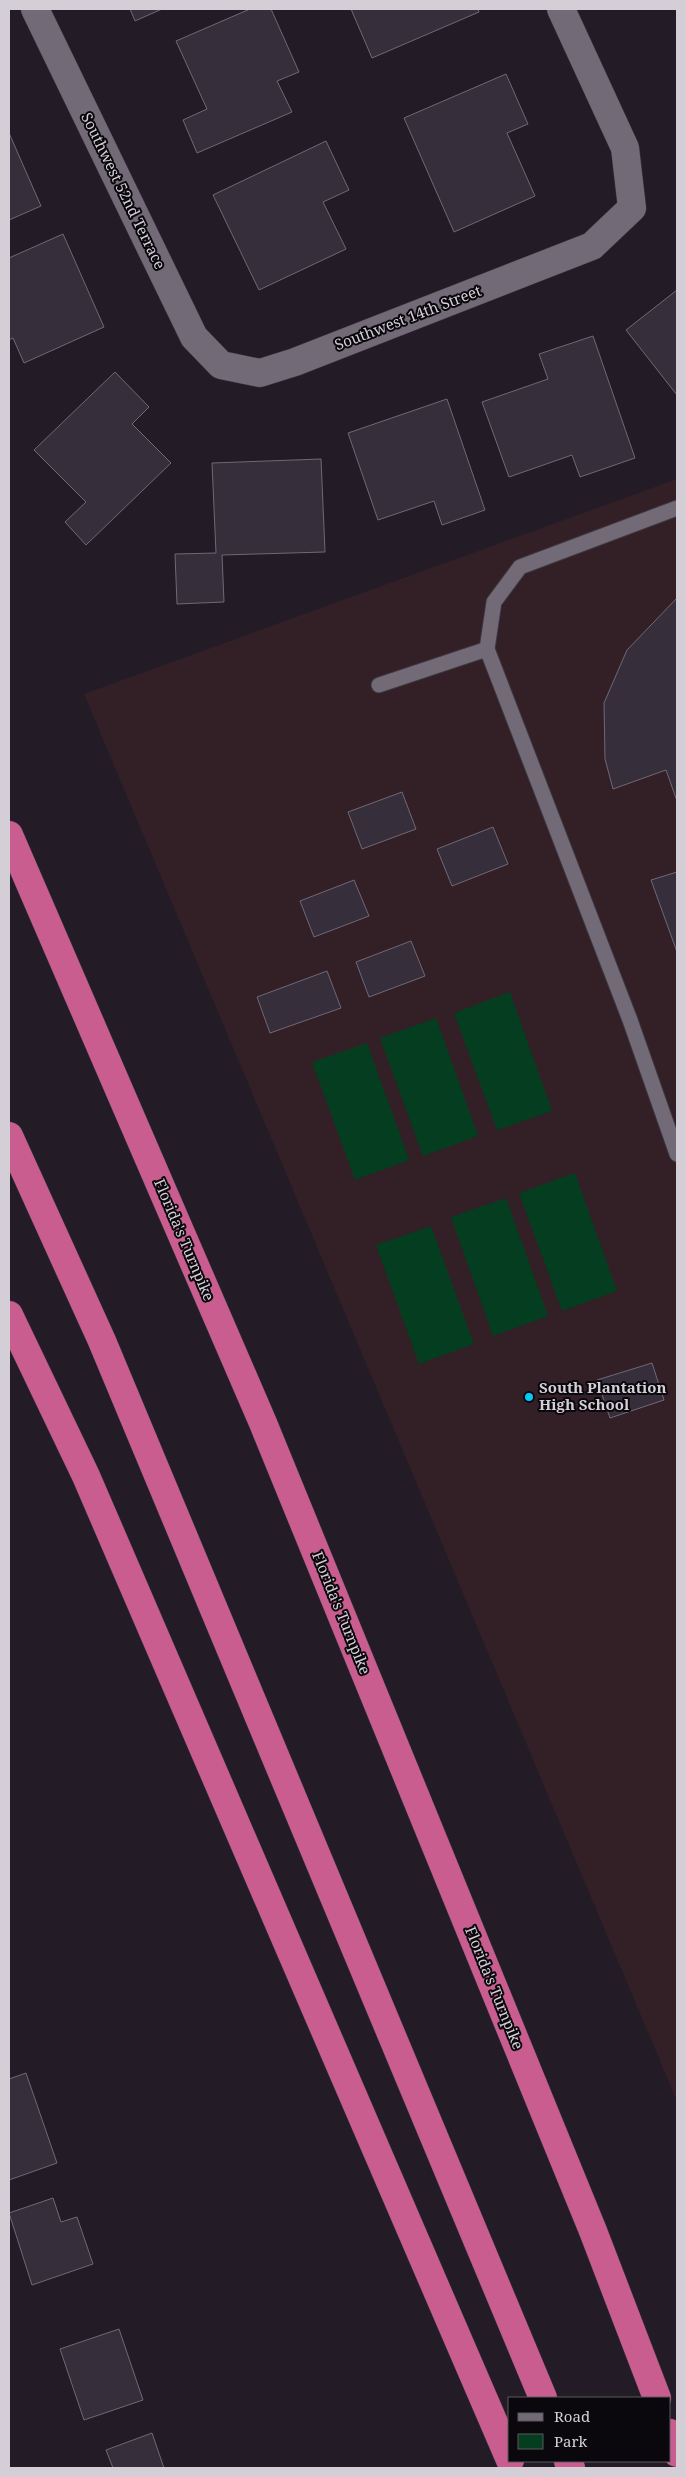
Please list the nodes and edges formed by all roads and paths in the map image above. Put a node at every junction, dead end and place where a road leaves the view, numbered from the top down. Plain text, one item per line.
1 (35, 9) edge
2 (561, 9) edge
3 (221, 365) joint
4 (677, 508) edge
5 (487, 649) junction
6 (379, 684) dead end
7 (9, 835) edge
8 (16, 859) edge
9 (9, 1136) edge
10 (677, 1154) edge
11 (9, 1315) edge
12 (542, 2397) edge
13 (656, 2397) edge
14 (671, 2436) edge
15 (677, 2452) edge
16 (508, 2455) edge

1 - 3 street, Southwest 52nd Terrace
2 - 3 street, Southwest 14th Street
4 - 5 lane
5 - 6 lane
5 - 10 lane
7 - 8 highway, Florida's Turnpike
8 - 13 highway, Florida's Turnpike
9 - 12 highway
11 - 16 highway
14 - 15 highway

